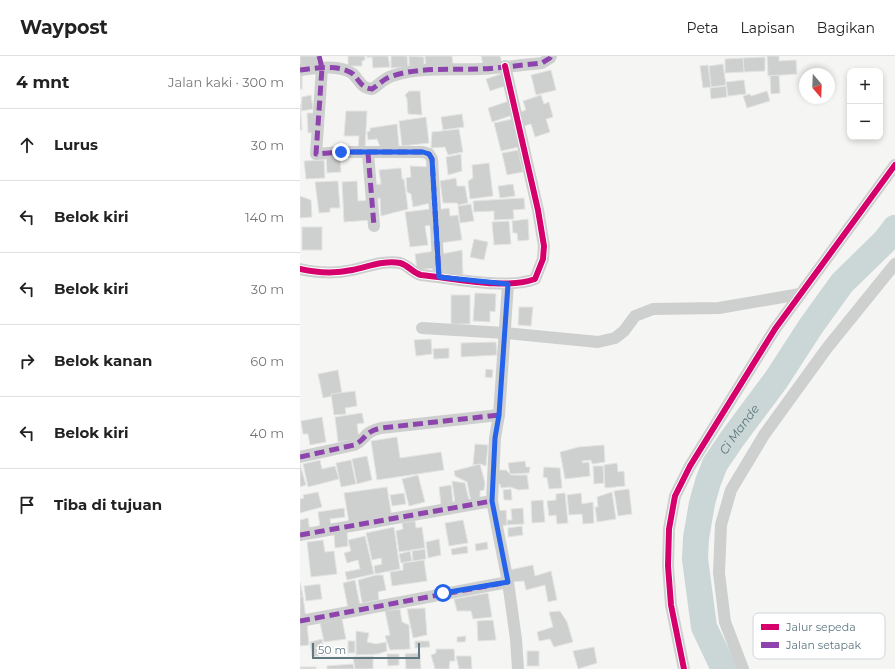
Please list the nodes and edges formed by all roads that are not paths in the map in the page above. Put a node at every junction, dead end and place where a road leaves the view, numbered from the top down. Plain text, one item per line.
1 (552, 56) edge
2 (505, 66) junction
3 (322, 68) junction
4 (300, 70) edge
5 (368, 153) junction
6 (895, 165) edge
7 (374, 226) dead end
8 (895, 264) edge
9 (300, 270) edge
10 (439, 277) junction
11 (508, 284) junction
12 (800, 294) junction
13 (422, 328) dead end
14 (505, 333) junction
15 (499, 415) junction
16 (300, 457) edge
17 (492, 501) junction
18 (300, 535) edge
19 (508, 582) junction
20 (300, 621) edge
21 (518, 669) edge
22 (684, 669) edge
23 (743, 669) edge

1 - 2 street
2 - 3 street
2 - 11 street
3 - 4 street
3 - 5 street
5 - 7 street
5 - 10 street
6 - 12 street
8 - 23 street
9 - 10 street
10 - 11 street
11 - 14 street
12 - 14 street
12 - 22 street
13 - 14 street
14 - 15 street
15 - 16 street
15 - 17 street
17 - 18 street
17 - 19 street
19 - 20 street
19 - 21 street

